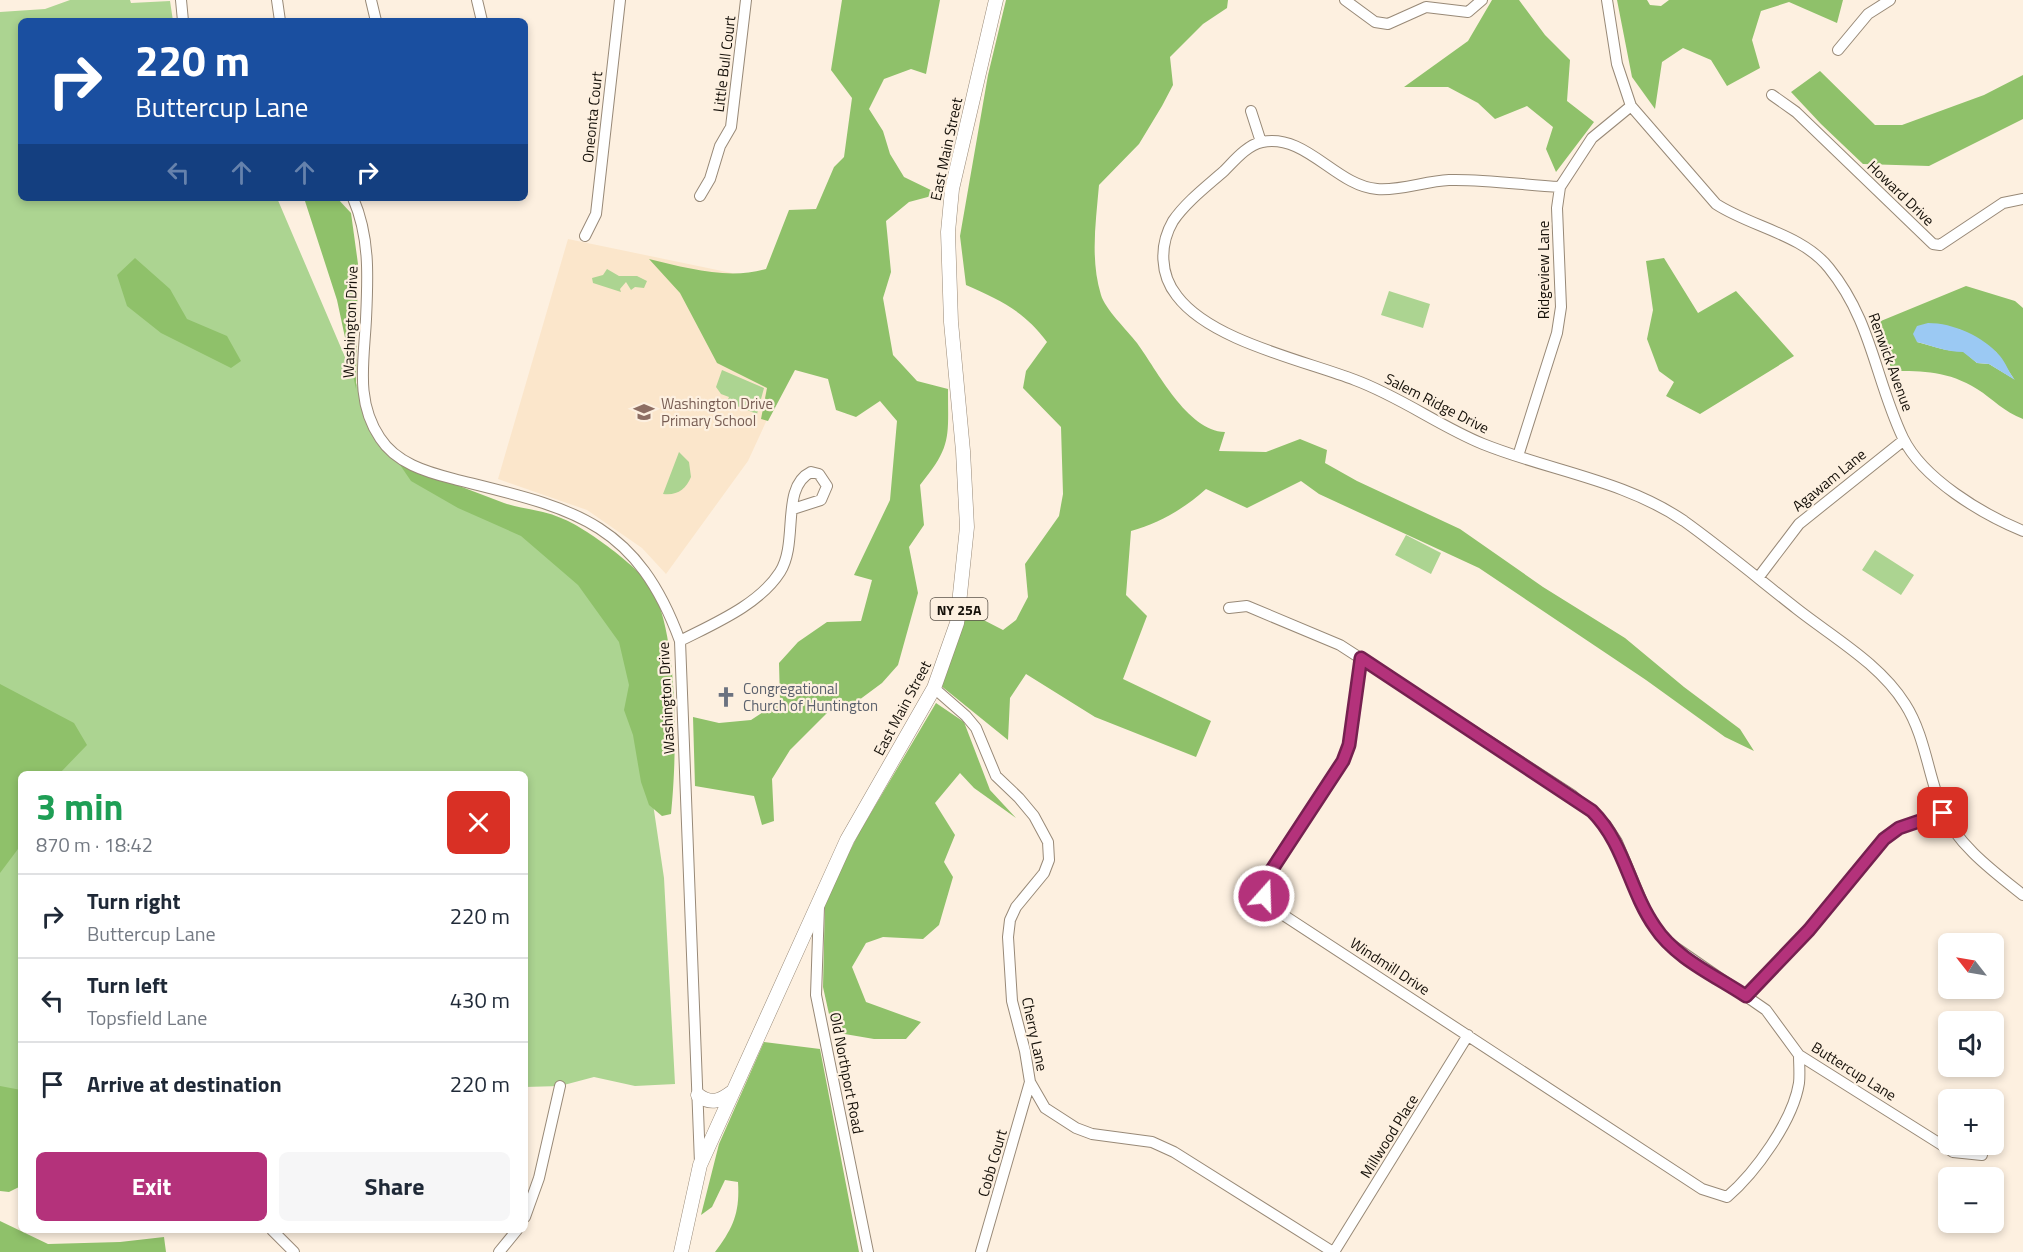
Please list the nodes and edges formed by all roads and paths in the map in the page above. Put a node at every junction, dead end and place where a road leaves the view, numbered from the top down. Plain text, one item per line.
1 (181, 0) edge
2 (277, 0) edge
3 (371, 0) edge
4 (477, 0) edge
5 (620, 0) edge
6 (746, 0) edge
7 (996, 0) edge
8 (1345, 0) edge
9 (1482, 0) edge
10 (1607, 0) edge
11 (1890, 0) edge
12 (183, 18) edge
13 (280, 18) edge
14 (375, 18) edge
15 (481, 18) edge
16 (1838, 50) dead end
17 (1772, 95) dead end
18 (1631, 106) junction
19 (1251, 111) dead end
20 (1261, 142) junction
21 (1560, 187) junction
22 (700, 196) dead end
23 (2023, 199) edge
24 (354, 201) edge
25 (585, 236) dead end
26 (1904, 440) junction
27 (1518, 456) junction
28 (793, 509) dead end
29 (2023, 531) edge
30 (1758, 578) junction
31 (1229, 608) dead end
32 (680, 641) junction
33 (1361, 658) junction
34 (934, 688) junction
35 (1943, 813) junction
36 (2023, 895) edge
37 (820, 898) junction
38 (1746, 996) junction
39 (1468, 1035) junction
40 (1799, 1055) junction
41 (1030, 1082) junction
42 (560, 1086) dead end
43 (732, 1092) junction
44 (698, 1095) junction
45 (1938, 1143) edge
46 (700, 1165) junction
47 (528, 1209) edge
48 (275, 1233) edge
49 (515, 1233) edge
50 (294, 1252) edge
51 (499, 1252) edge
52 (681, 1252) edge
53 (868, 1252) edge
54 (981, 1252) edge
55 (1334, 1252) edge

1 - 12 street
2 - 13 street
3 - 14 street
4 - 15 street
5 - 25 street, Oneonta Court
6 - 22 street, Little Bull Court
7 - 34 main road, East Main Street / NY 25A
8 - 9 street
10 - 18 street, Renwick Avenue
11 - 16 street
17 - 23 street, Howard Drive
18 - 21 street, Ridgeview Lane
18 - 26 street, Renwick Avenue
19 - 20 street
20 - 21 street
20 - 27 street, Salem Ridge Drive
21 - 27 street, Ridgeview Lane
24 - 32 street, Washington Drive
26 - 29 street, Renwick Avenue
26 - 30 street, Agawam Lane
27 - 30 street, Salem Ridge Drive
28 - 32 street
30 - 35 street, Salem Ridge Drive
31 - 33 street, Buttercup Lane
32 - 44 street, Washington Drive
33 - 38 street, Buttercup Lane
33 - 39 street, Windmill Drive
34 - 37 main road, East Main Street / NY 25A
34 - 41 street, Cherry Lane
35 - 36 street, Salem Ridge Drive
35 - 38 street
37 - 43 main road, East Main Street / NY 25A
37 - 53 street, Old Northport Road
38 - 40 street, Buttercup Lane
39 - 40 street, Windmill Drive
39 - 55 street, Millwood Place
40 - 45 street, Buttercup Lane
41 - 54 street, Cobb Court
41 - 55 street, Cherry Lane
42 - 47 street
43 - 44 main road
43 - 46 main road, East Main Street / NY 25A
44 - 46 street, Washington Drive
46 - 52 main road, East Main Street / NY 25A
48 - 50 street
49 - 51 street

